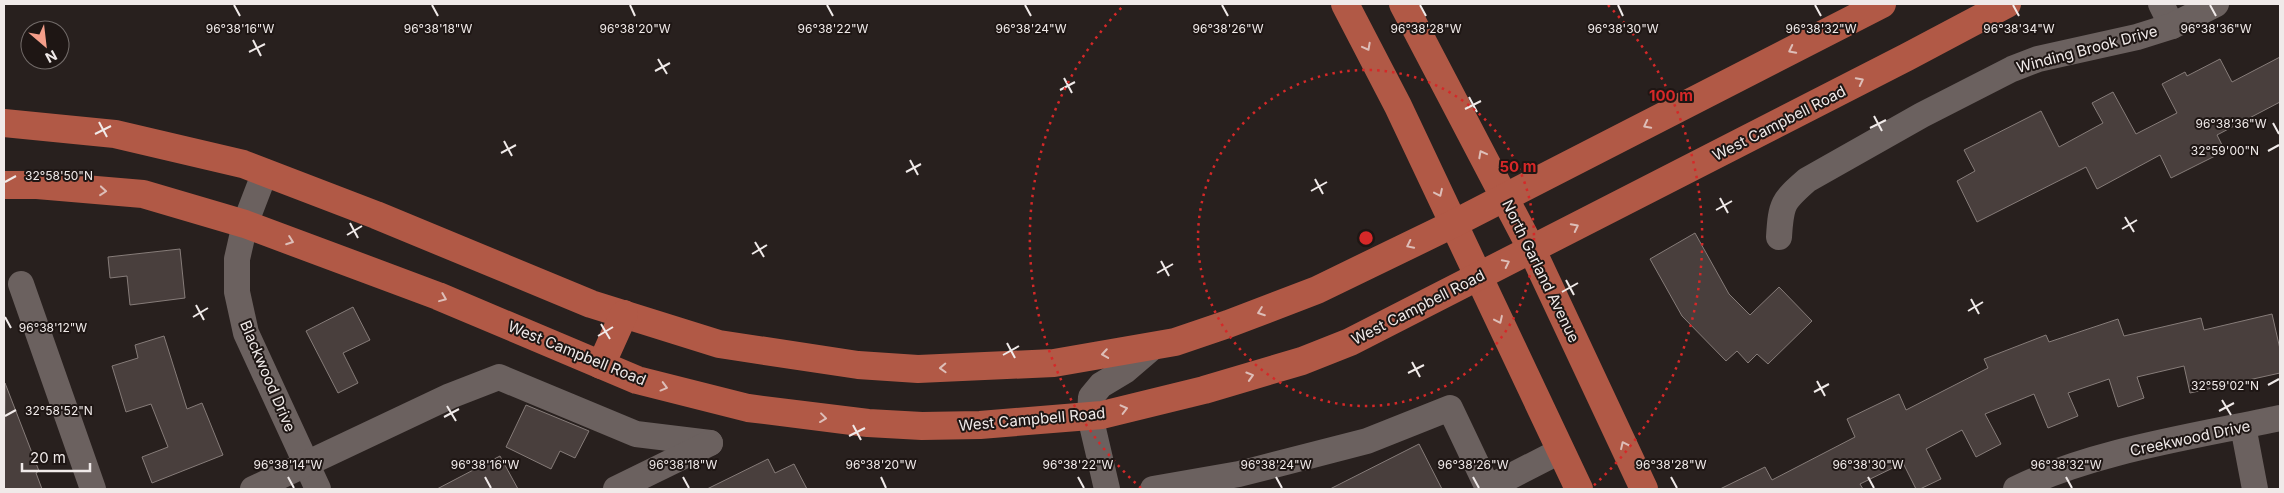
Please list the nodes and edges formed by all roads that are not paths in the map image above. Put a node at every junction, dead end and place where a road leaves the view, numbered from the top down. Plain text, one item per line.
1 (1345, 4) edge
2 (1403, 4) edge
3 (1882, 4) edge
4 (2007, 4) edge
5 (2216, 4) edge
6 (2166, 15) edge
7 (4, 123) edge
8 (266, 172) junction
9 (4, 185) edge
10 (1505, 197) junction
11 (245, 224) junction
12 (1453, 224) junction
13 (1779, 236) dead end
14 (1532, 250) junction
15 (1479, 276) junction
16 (21, 284) dead end
17 (624, 314) junction
18 (1154, 346) junction
19 (601, 365) junction
20 (1090, 416) junction
21 (2280, 418) edge
22 (2243, 426) junction
23 (1560, 451) junction
24 (306, 464) junction
25 (93, 489) edge
26 (253, 489) edge
27 (318, 489) edge
28 (616, 489) edge
29 (1107, 489) edge
30 (1153, 489) edge
31 (1579, 489) edge
32 (1644, 489) edge
33 (2016, 489) edge
34 (2255, 489) edge

1 -> 12 main road
10 -> 2 main road, North Garland Avenue
3 -> 10 main road
14 -> 4 main road, West Campbell Road
5 - 6 street, Winding Brook Drive
6 - 13 street, Winding Brook Drive
7 - 8 main road
8 - 11 street, Blackwood Drive
8 - 17 main road
9 -> 11 main road, West Campbell Road
10 - 12 main road
10 - 14 main road, North Garland Avenue
11 -> 19 main road, West Campbell Road
11 - 24 street, Blackwood Drive
12 - 15 main road
12 -> 18 main road
15 -> 14 main road, West Campbell Road
32 -> 14 main road, North Garland Avenue
20 -> 15 main road, West Campbell Road
15 -> 23 main road
16 - 25 street
18 -> 17 main road
17 - 19 main road
18 - 20 street
19 -> 20 main road, West Campbell Road
20 - 29 street
21 - 22 street, Creekwood Drive
22 - 33 street, Creekwood Drive
22 - 34 street
23 - 30 street
23 - 31 main road
24 - 26 street
24 - 27 street, Blackwood Drive
24 - 28 street

